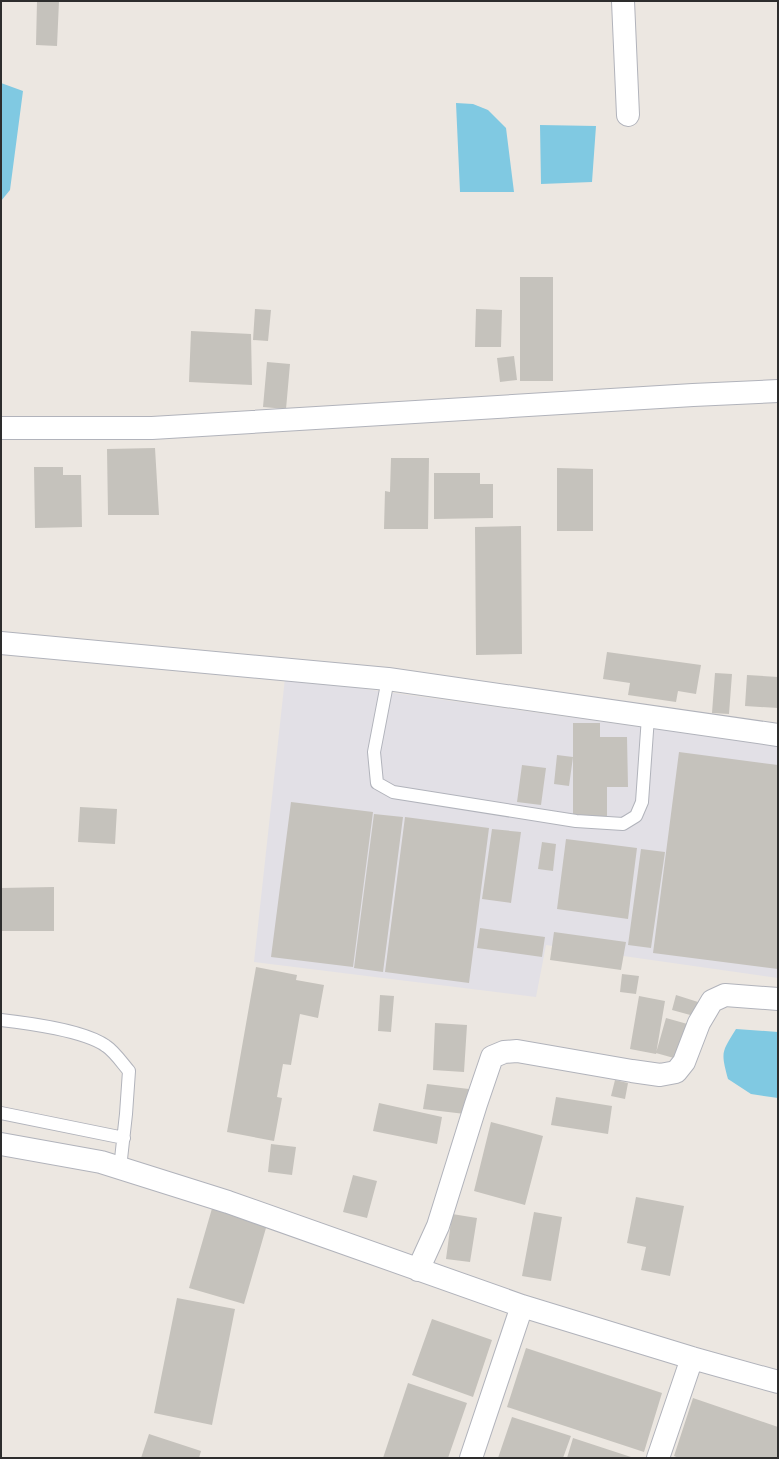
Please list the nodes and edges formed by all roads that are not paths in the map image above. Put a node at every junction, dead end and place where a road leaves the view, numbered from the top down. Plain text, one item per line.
1 (623, 1) edge
2 (628, 115) dead end
3 (778, 392) edge
4 (1, 428) edge
5 (1, 643) edge
6 (388, 679) junction
7 (648, 717) junction
8 (778, 735) edge
9 (778, 999) edge
10 (1, 1020) edge
11 (1, 1113) edge
12 (124, 1138) junction
13 (1, 1144) edge
14 (120, 1168) junction
15 (418, 1270) junction
16 (522, 1306) junction
17 (692, 1358) junction
18 (778, 1382) edge
19 (471, 1458) edge
20 (658, 1458) edge

1 - 2 street
3 - 4 street
5 - 6 street
6 - 7 street
6 - 7 lane
7 - 8 street
9 - 15 street
10 - 12 lane
11 - 12 lane
12 - 14 lane
13 - 14 street
14 - 15 street
15 - 16 street
16 - 17 street
16 - 19 street
17 - 18 street
17 - 20 street

